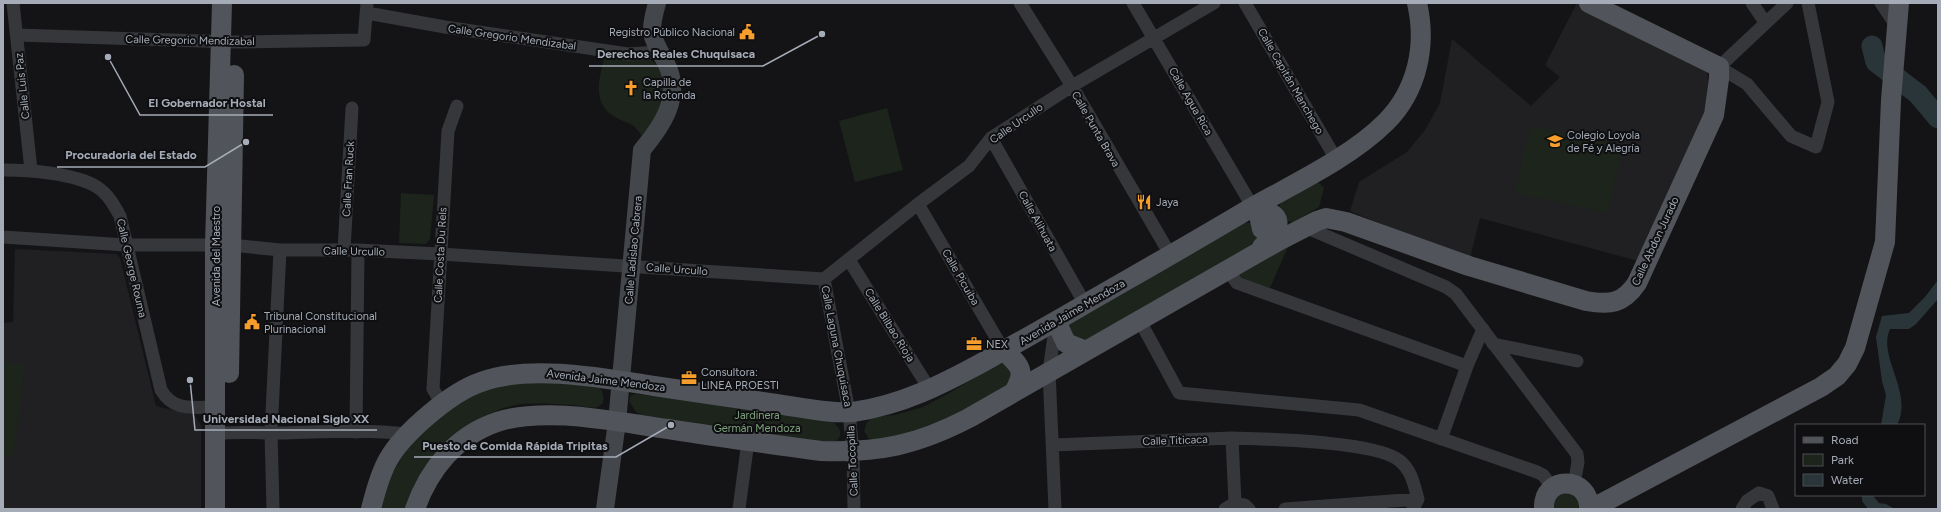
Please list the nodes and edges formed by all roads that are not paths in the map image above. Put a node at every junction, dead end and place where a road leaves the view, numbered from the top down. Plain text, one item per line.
1 (13, 3) edge
2 (222, 3) edge
3 (235, 3) edge
4 (657, 3) edge
5 (1020, 3) edge
6 (1133, 3) edge
7 (1214, 3) edge
8 (1246, 3) edge
9 (1417, 3) edge
10 (1589, 3) edge
11 (1752, 3) edge
12 (1788, 3) edge
13 (1808, 3) edge
14 (1881, 3) edge
15 (1899, 3) edge
16 (367, 8) edge
17 (1765, 22) junction
18 (1897, 27) junction
19 (17, 35) junction
20 (1154, 38) junction
21 (227, 42) junction
22 (659, 52) junction
23 (1719, 67) junction
24 (1072, 86) junction
25 (456, 106) dead end
26 (352, 108) dead end
27 (991, 138) junction
28 (1336, 159) junction
29 (3, 170) edge
30 (31, 170) junction
31 (918, 204) junction
32 (1268, 215) junction
33 (1305, 227) junction
34 (3, 237) edge
35 (126, 245) junction
36 (223, 245) junction
37 (280, 250) junction
38 (344, 250) junction
39 (358, 250) junction
40 (440, 254) junction
41 (1171, 256) junction
42 (849, 260) junction
43 (633, 265) junction
44 (1228, 270) junction
45 (824, 279) junction
46 (1085, 304) junction
47 (1056, 321) junction
48 (1140, 321) junction
49 (1483, 329) junction
50 (1493, 344) junction
51 (1004, 351) junction
52 (1086, 351) junction
53 (1577, 361) dead end
54 (1467, 366) junction
55 (1049, 371) junction
56 (620, 381) junction
57 (930, 390) junction
58 (1014, 392) junction
59 (442, 404) junction
60 (216, 407) junction
61 (849, 412) junction
62 (617, 422) junction
63 (356, 432) junction
64 (222, 433) junction
65 (271, 433) junction
66 (407, 434) junction
67 (1232, 438) junction
68 (1441, 439) junction
69 (748, 441) junction
70 (1053, 445) junction
71 (853, 452) junction
72 (1574, 485) junction
73 (1553, 488) junction
74 (1415, 504) edge
75 (1230, 506) edge
76 (215, 509) edge
77 (227, 509) edge
78 (273, 509) edge
79 (371, 509) edge
80 (415, 509) edge
81 (605, 509) edge
82 (740, 509) edge
83 (854, 509) edge
84 (1055, 509) edge
85 (1249, 509) edge
86 (1285, 509) edge
87 (1544, 509) edge
88 (1590, 509) edge
89 (1742, 509) edge
90 (1773, 509) edge

1 - 19 street, Calle Luis Paz
2 - 21 main road, Avenida del Maestro
3 - 21 main road, Avenida del Maestro
4 - 22 main road, Calle Ladislao Cabrera
5 - 24 street, Calle Punta Brava
6 - 20 street, Calle Agua Rica
7 - 20 street, Calle Urcullo
8 - 28 street, Calle Capitán Manchego
9 - 28 main road, Avenida Jaime Mendoza
10 - 23 main road
11 - 17 street
12 - 17 street
13 - 23 street
14 - 18 street
15 - 18 main road
16 - 21 street, Calle Gregorio Mendizabal
16 - 22 street, Calle Gregorio Mendizabal
17 - 23 street
18 - 88 main road
19 - 21 street, Calle Gregorio Mendizabal
19 - 30 street, Calle Luis Paz
20 - 24 street, Calle Urcullo
20 - 32 street, Calle Agua Rica
21 - 36 main road, Avenida del Maestro
22 - 43 main road, Calle Ladislao Cabrera
23 - 33 main road, Calle Abdon Jurado
24 - 27 street, Calle Urcullo
24 - 41 street, Calle Punta Brava
25 - 40 street, Calle Costa Du Rels
26 - 38 street, Calle Fran Ruck
27 - 31 street, Calle Urcullo
27 - 46 street, Calle Alihuata
28 - 32 main road, Avenida Jaime Mendoza
29 - 30 street, Calle George Rouma
30 - 35 street, Calle George Rouma
31 - 42 street, Calle Urcullo
31 - 51 street, Calle Picuiba
32 - 33 main road, Calle Abdon Jurado
32 - 41 main road, Avenida Jaime Mendoza
32 - 44 main road, Avenida Jaime Mendoza
33 - 49 street
34 - 35 street, Calle Urcullo
35 - 36 street, Calle Urcullo
35 - 60 street, Calle George Rouma
36 - 37 street, Calle Urcullo
36 - 60 main road, Avenida del Maestro
36 - 64 main road, Avenida del Maestro
37 - 38 street, Calle Urcullo
37 - 65 street
38 - 39 street, Calle Urcullo
39 - 40 street, Calle Urcullo
39 - 63 street
40 - 43 street, Calle Urcullo
40 - 59 street, Calle Costa Du Rels
41 - 46 main road, Avenida Jaime Mendoza
42 - 45 street, Calle Urcullo
42 - 57 street, Calle Bilbao Rioja
43 - 45 street, Calle Urcullo
43 - 56 main road, Calle Ladislao Cabrera
44 - 48 main road, Avenida Jaime Mendoza
44 - 54 street
45 - 61 street, Calle Laguna Chuquisaca
46 - 47 main road, Avenida Jaime Mendoza
47 - 51 main road, Avenida Jaime Mendoza
47 - 52 main road
47 - 55 street
48 - 52 main road, Avenida Jaime Mendoza
48 - 68 street
49 - 50 street
49 - 54 street
50 - 53 street
50 - 72 street
51 - 57 main road, Avenida Jaime Mendoza
51 - 58 main road
52 - 55 main road, Avenida Jaime Mendoza
54 - 68 street
55 - 58 main road, Avenida Jaime Mendoza
55 - 70 street
56 - 59 main road, Avenida Jaime Mendoza
56 - 61 main road, Avenida Jaime Mendoza
56 - 62 main road, Calle Ladislao Cabrera
57 - 61 main road, Avenida Jaime Mendoza
58 - 71 main road, Avenida Jaime Mendoza
59 - 66 main road, Avenida Jaime Mendoza
60 - 64 main road, Avenida del Maestro
61 - 71 street, Calle Tocopilla
62 - 69 main road, Avenida Jaime Mendoza
62 - 80 main road, Avenida Jaime Mendoza
62 - 81 main road, Calle Ladislao Cabrera
63 - 65 street
63 - 66 street
64 - 65 street
64 - 76 main road, Avenida del Maestro
64 - 77 main road, Avenida del Maestro
65 - 78 street
66 - 79 main road, Avenida Jaime Mendoza
67 - 70 street, Calle Titicaca
67 - 74 street, Calle Titicaca
67 - 75 street
68 - 73 street
69 - 71 main road, Avenida Jaime Mendoza
69 - 82 street
70 - 84 street
71 - 83 street, Calle Tocopilla
72 - 73 main road
72 - 88 main road
73 - 87 main road
74 - 86 street
75 - 85 street
89 - 90 street

